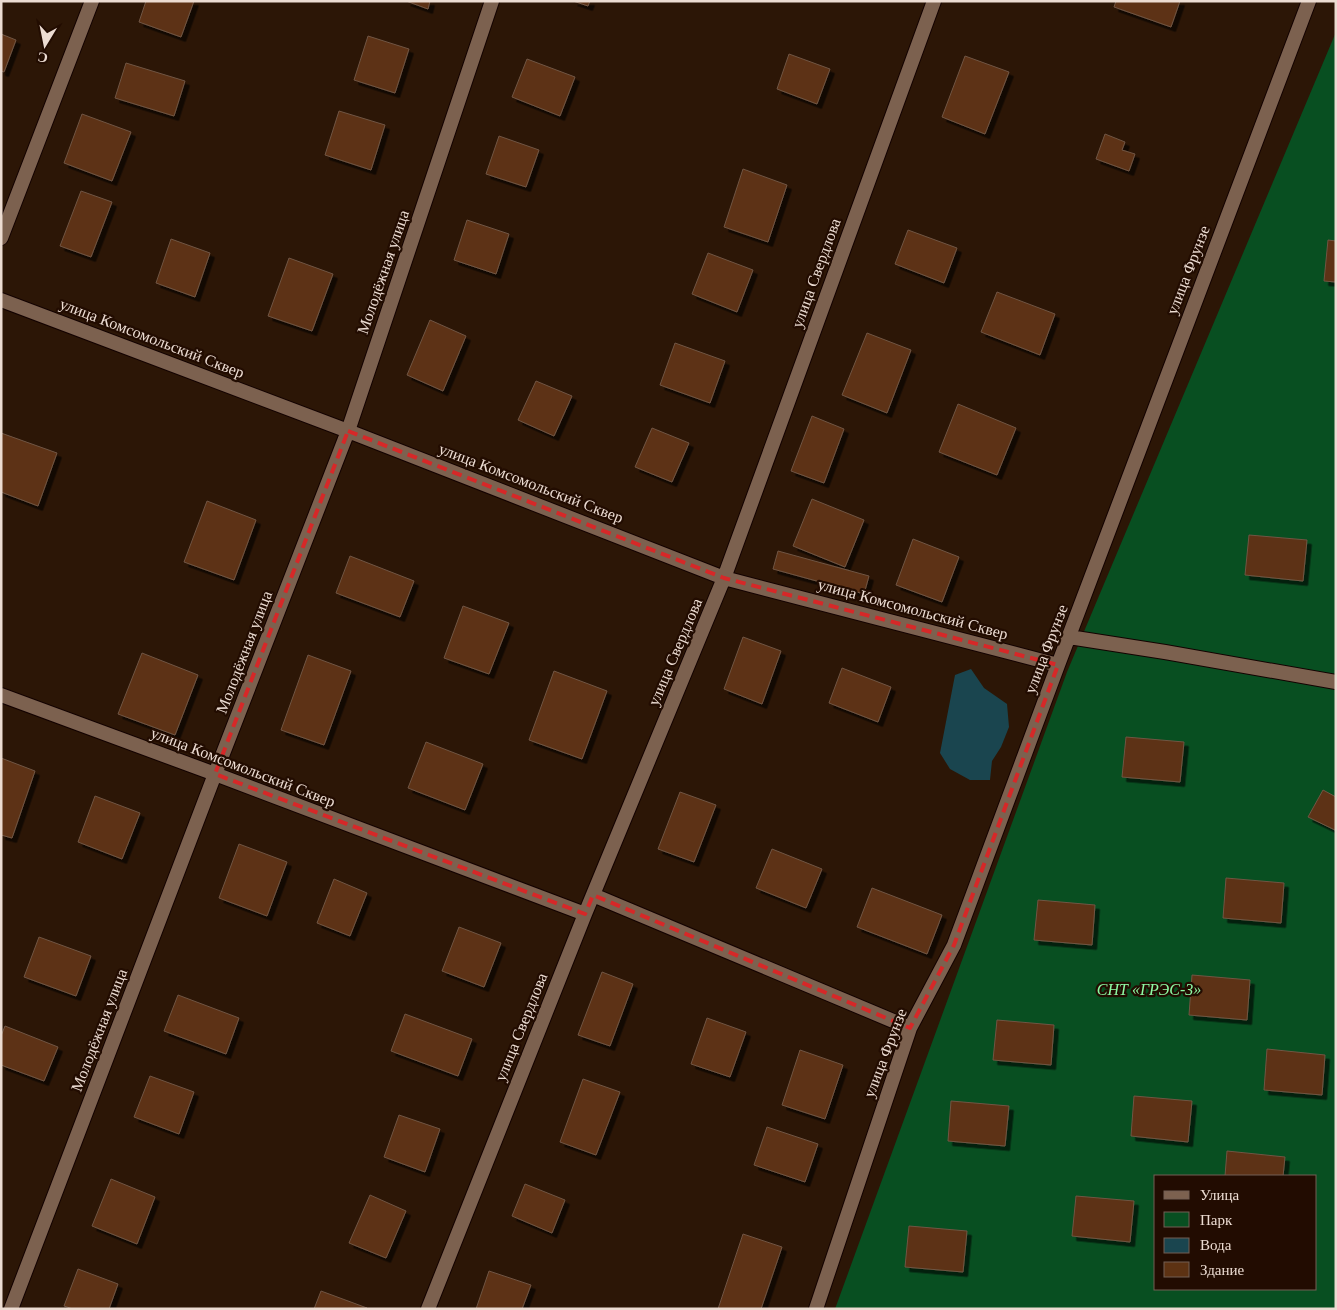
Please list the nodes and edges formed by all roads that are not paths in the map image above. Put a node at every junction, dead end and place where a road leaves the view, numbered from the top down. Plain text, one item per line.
1 (92, 1) edge
2 (492, 1) edge
3 (934, 1) edge
4 (1309, 1) edge
5 (1, 238) edge
6 (1, 300) edge
7 (348, 431) junction
8 (724, 578) junction
9 (1069, 637) junction
10 (1058, 665) junction
11 (1336, 682) edge
12 (1, 695) edge
13 (215, 774) junction
14 (593, 895) junction
15 (585, 914) junction
16 (910, 1028) junction
17 (11, 1309) edge
18 (428, 1309) edge
19 (816, 1309) edge

1 - 5 street
2 - 7 street, Молодёжная улица
3 - 8 street, улица Свердлова
4 - 9 street, улица Фрунзе
6 - 7 street, улица Комсомольский Сквер
7 - 8 street, улица Комсомольский Сквер
7 - 13 street, Молодёжная улица
8 - 10 street, улица Комсомольский Сквер
8 - 14 street, улица Свердлова
9 - 10 street, улица Фрунзе
9 - 11 street
10 - 16 street, улица Фрунзе
12 - 13 street, улица Комсомольский Сквер
13 - 15 street, улица Комсомольский Сквер
13 - 17 street, Молодёжная улица
14 - 15 street, улица Свердлова
14 - 16 street
15 - 18 street, улица Свердлова
16 - 19 street, улица Фрунзе

